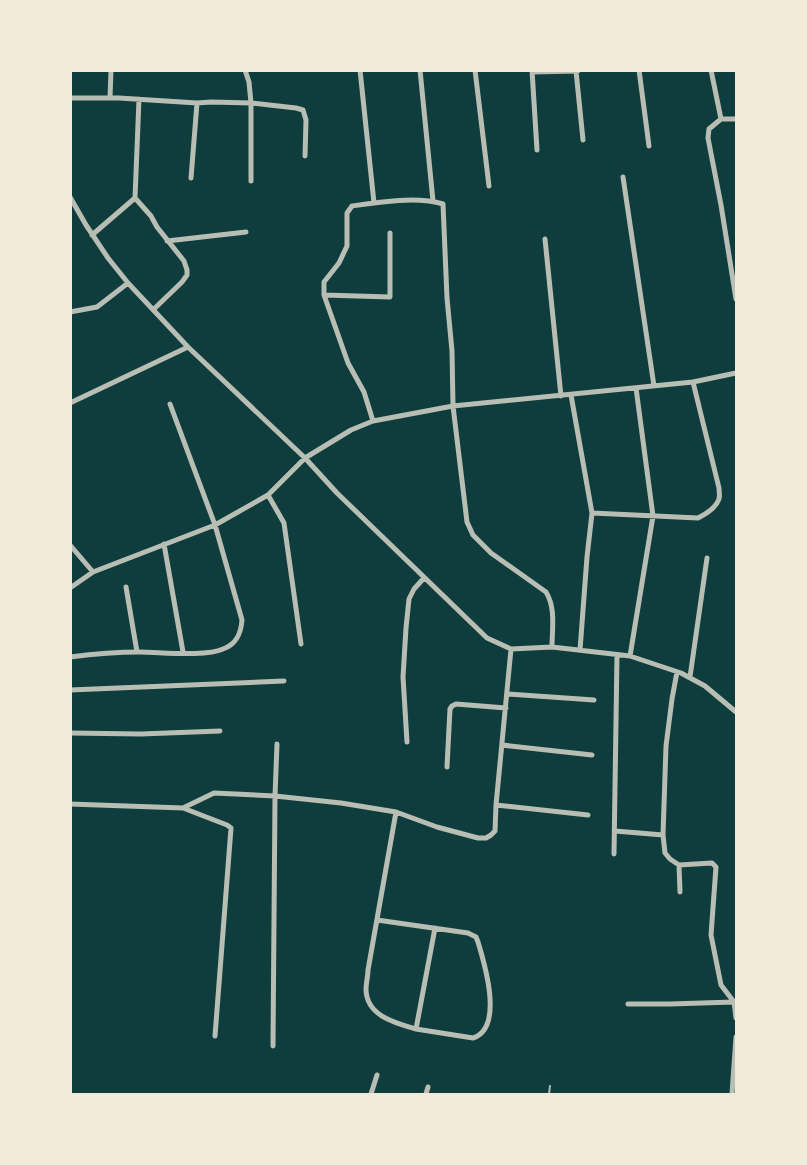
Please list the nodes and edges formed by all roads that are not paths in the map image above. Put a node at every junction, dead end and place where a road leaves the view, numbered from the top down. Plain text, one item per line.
1 (111, 70) edge
2 (245, 70) edge
3 (360, 70) edge
4 (420, 70) edge
5 (475, 70) edge
6 (639, 70) edge
7 (711, 70) edge
8 (532, 71) edge
9 (577, 71) edge
10 (70, 98) edge
11 (110, 98) junction
12 (139, 99) junction
13 (197, 103) junction
14 (251, 103) junction
15 (721, 119) junction
16 (736, 119) edge
17 (583, 140) dead end
18 (649, 146) dead end
19 (537, 150) dead end
20 (305, 156) dead end
21 (623, 177) dead end
22 (191, 178) dead end
23 (251, 181) dead end
24 (489, 186) dead end
25 (70, 197) edge
26 (135, 198) junction
27 (433, 201) junction
28 (374, 203) junction
29 (246, 232) dead end
30 (390, 233) dead end
31 (92, 235) junction
32 (545, 239) dead end
33 (167, 241) junction
34 (128, 283) junction
35 (324, 295) junction
36 (736, 299) edge
37 (154, 309) junction
38 (70, 312) edge
39 (188, 347) junction
40 (736, 373) edge
41 (693, 382) junction
42 (654, 386) junction
43 (636, 388) junction
44 (572, 395) junction
45 (561, 396) junction
46 (70, 403) edge
47 (170, 404) dead end
48 (453, 406) junction
49 (373, 422) junction
50 (305, 458) junction
51 (268, 495) junction
52 (592, 513) junction
53 (653, 516) junction
54 (215, 525) junction
55 (164, 544) junction
56 (70, 545) edge
57 (707, 558) dead end
58 (93, 572) junction
59 (424, 578) junction
60 (126, 587) dead end
61 (70, 588) edge
62 (301, 644) dead end
63 (552, 647) junction
64 (511, 649) junction
65 (580, 650) junction
66 (137, 652) junction
67 (183, 652) junction
68 (617, 655) junction
69 (630, 656) junction
70 (70, 657) edge
71 (677, 672) junction
72 (690, 677) junction
73 (284, 681) dead end
74 (70, 690) edge
75 (507, 694) junction
76 (594, 700) dead end
77 (506, 708) junction
78 (736, 712) edge
79 (220, 731) dead end
80 (70, 733) edge
81 (407, 742) dead end
82 (277, 744) dead end
83 (502, 745) junction
84 (592, 755) dead end
85 (447, 767) dead end
86 (275, 796) junction
87 (70, 804) edge
88 (496, 805) junction
89 (183, 808) junction
90 (396, 812) junction
91 (588, 814) dead end
92 (615, 831) junction
93 (663, 835) junction
94 (614, 854) dead end
95 (679, 865) junction
96 (680, 892) dead end
97 (377, 920) junction
98 (435, 928) junction
99 (734, 1002) junction
100 (628, 1004) dead end
101 (736, 1018) edge
102 (416, 1029) junction
103 (215, 1036) dead end
104 (736, 1037) edge
105 (273, 1046) dead end
106 (377, 1075) dead end
107 (550, 1086) dead end
108 (428, 1087) dead end
109 (371, 1095) edge
110 (426, 1095) edge
111 (549, 1095) edge
112 (732, 1095) edge

1 - 11 street
2 - 14 street
3 - 28 street
4 - 27 street
5 - 24 street
6 - 18 street
7 - 15 street
8 - 9 street
8 - 19 street
9 - 17 street
10 - 11 street
11 - 12 street
12 - 13 street
12 - 26 street
13 - 14 street
13 - 22 street
14 - 20 street
14 - 23 street
15 - 16 street
15 - 36 street
21 - 42 street
25 - 31 street
26 - 31 street
26 - 33 street
27 - 28 street
27 - 48 street
28 - 35 street
29 - 33 street
30 - 35 street
31 - 34 street
32 - 45 street
33 - 37 street
34 - 37 street
34 - 38 street
35 - 49 street
37 - 39 street
39 - 46 street
39 - 50 street
40 - 41 street
41 - 42 street
41 - 53 street
42 - 43 street
43 - 44 street
43 - 53 street
44 - 45 street
44 - 52 street
45 - 48 street
47 - 54 street
48 - 49 street
48 - 63 street
49 - 50 street
50 - 51 street
50 - 59 street
51 - 54 street
51 - 62 street
52 - 53 street
52 - 65 street
53 - 69 street
54 - 55 street
54 - 67 street
55 - 58 street
55 - 67 street
56 - 58 street
57 - 72 street
58 - 61 street
59 - 64 street
59 - 81 street
60 - 66 street
63 - 64 street
63 - 65 street
64 - 75 street
65 - 68 street
66 - 67 street
66 - 70 street
68 - 69 street
68 - 92 street
69 - 71 street
71 - 72 street
71 - 93 street
72 - 78 street
73 - 74 street
75 - 76 street
75 - 77 street
77 - 83 street
77 - 85 street
79 - 80 street
82 - 86 street
83 - 84 street
83 - 88 street
86 - 89 street
86 - 90 street
86 - 105 street
87 - 89 street
88 - 90 street
88 - 91 street
89 - 103 street
90 - 97 street
92 - 93 street
92 - 94 street
93 - 95 street
95 - 96 street
95 - 99 street
97 - 98 street
97 - 102 street
98 - 102 street
98 - 102 street
99 - 100 street
99 - 101 street
104 - 112 street
106 - 109 street
107 - 111 lane
108 - 110 street

